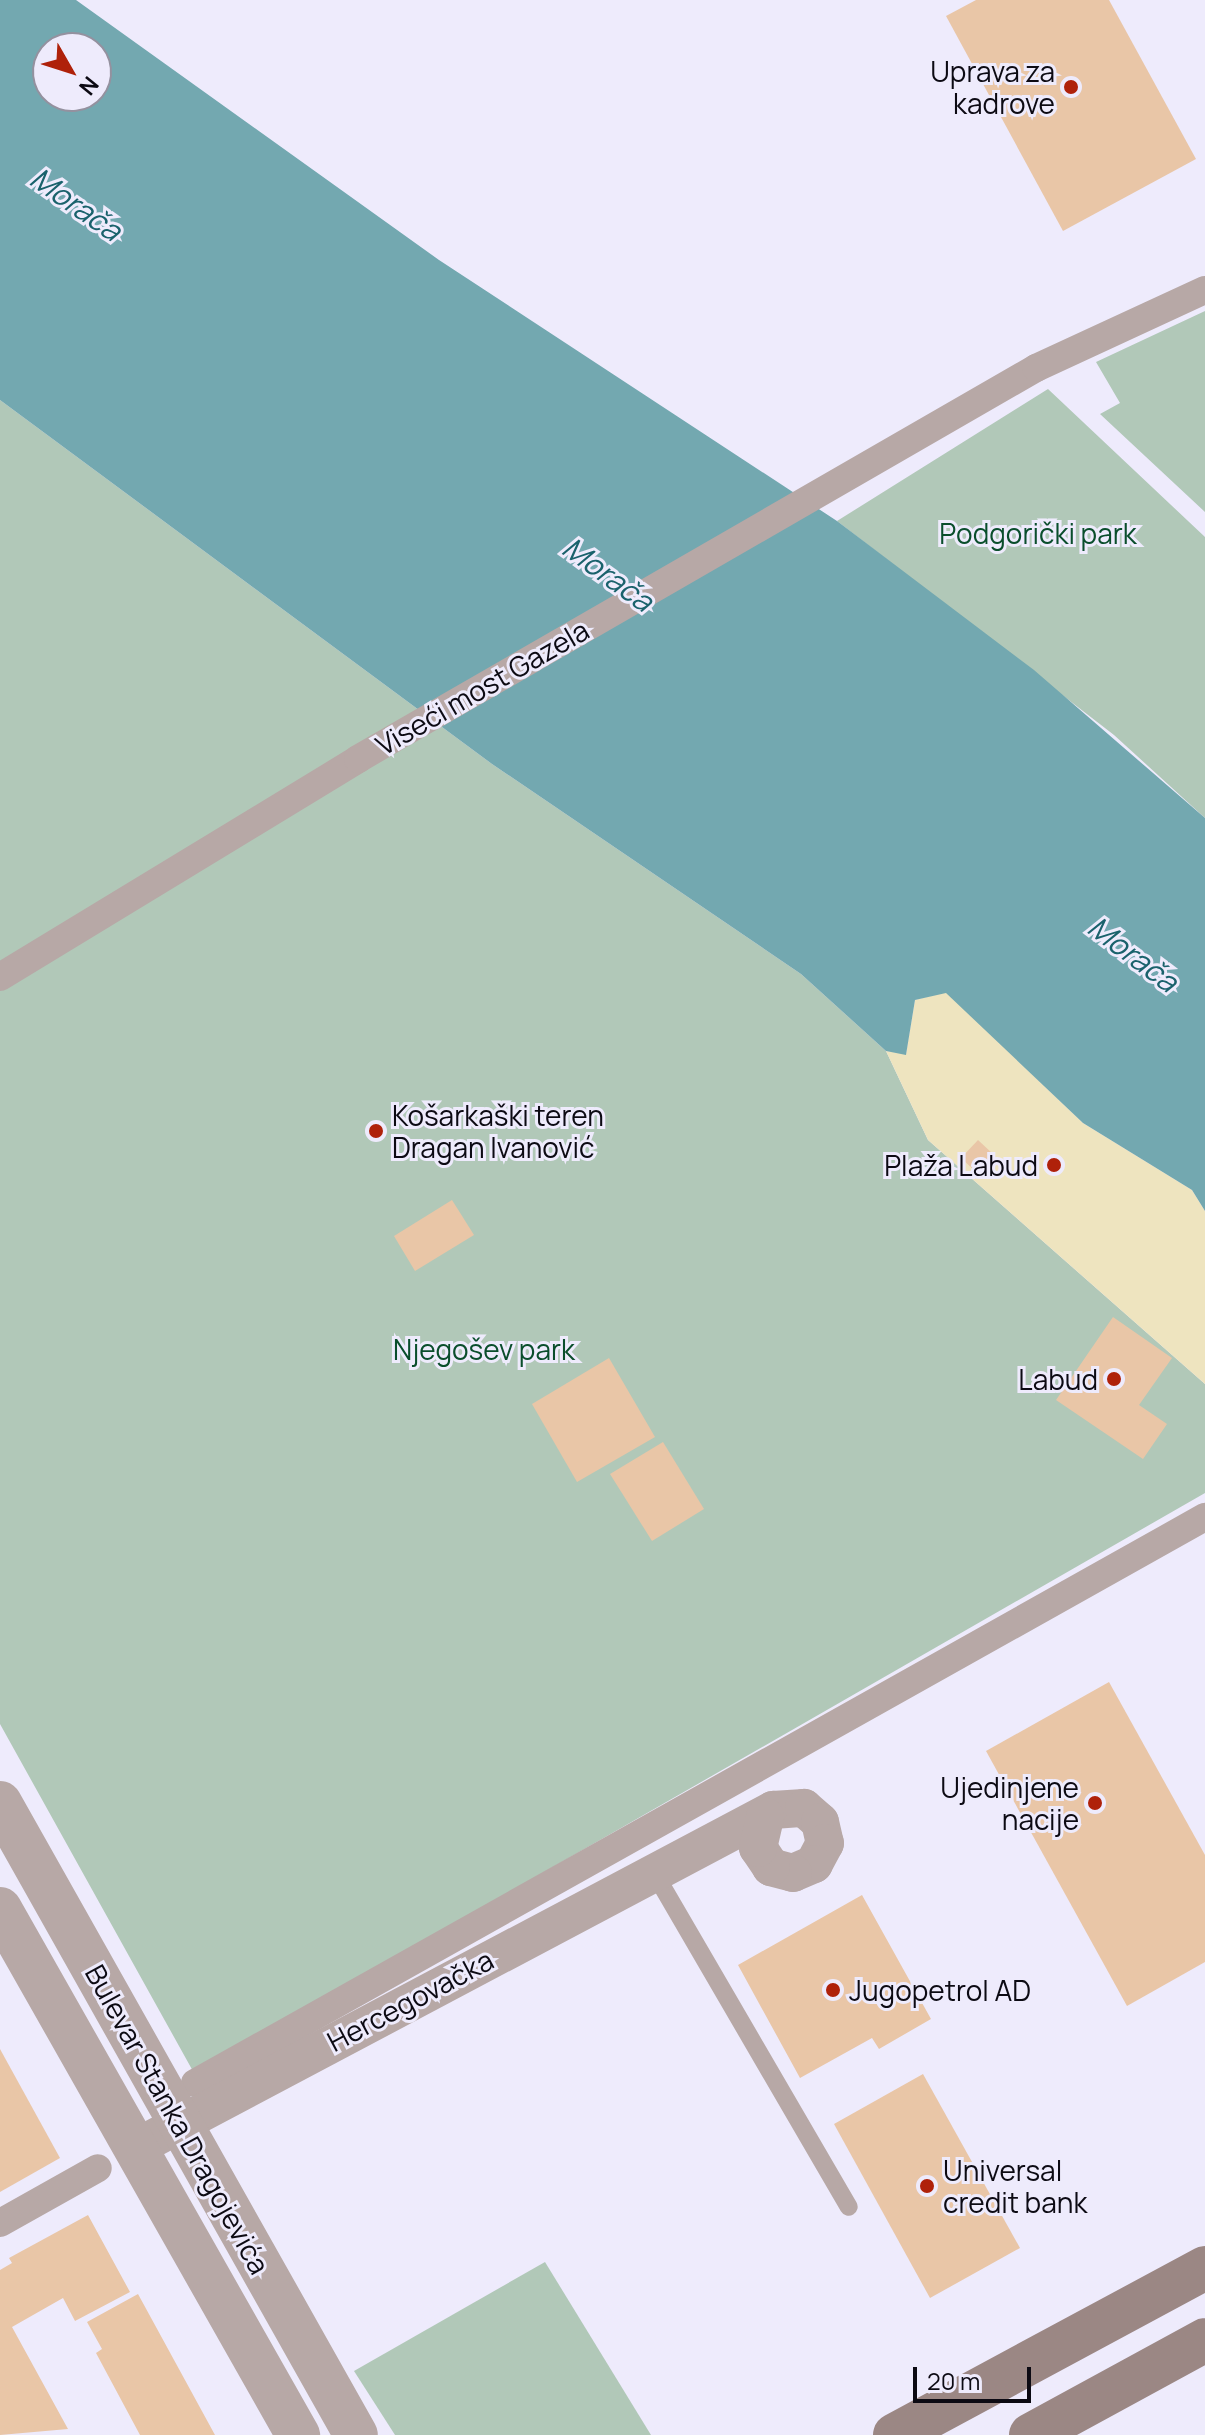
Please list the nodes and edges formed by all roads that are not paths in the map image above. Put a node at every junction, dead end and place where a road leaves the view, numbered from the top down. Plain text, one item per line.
1 (1205, 290) edge
2 (0, 977) edge
3 (1205, 1517) edge
4 (0, 1803) edge
5 (765, 1817) junction
6 (769, 1865) junction
7 (671, 1866) junction
8 (0, 1909) edge
9 (187, 2103) junction
10 (137, 2147) junction
11 (98, 2168) dead end
12 (849, 2207) dead end
13 (0, 2223) edge
14 (1205, 2268) edge
15 (1205, 2340) edge
16 (298, 2435) edge
17 (356, 2435) edge
18 (895, 2435) edge
19 (1031, 2435) edge

1 - 2 street, Viseći most Gazela
3 - 9 street
4 - 9 street, Bulevar Stanka Dragojevića
5 - 6 street
5 - 6 street, Hercegovačka
5 - 7 street, Hercegovačka
6 - 7 street, Hercegovačka
7 - 9 street, Hercegovačka
7 - 12 lane
8 - 10 street, Bulevar Stanka Dragojevića
9 - 10 street, Hercegovačka
9 - 17 street, Bulevar Stanka Dragojevića
10 - 16 street, Bulevar Stanka Dragojevića
11 - 13 street
14 - 18 main road
15 - 19 main road

